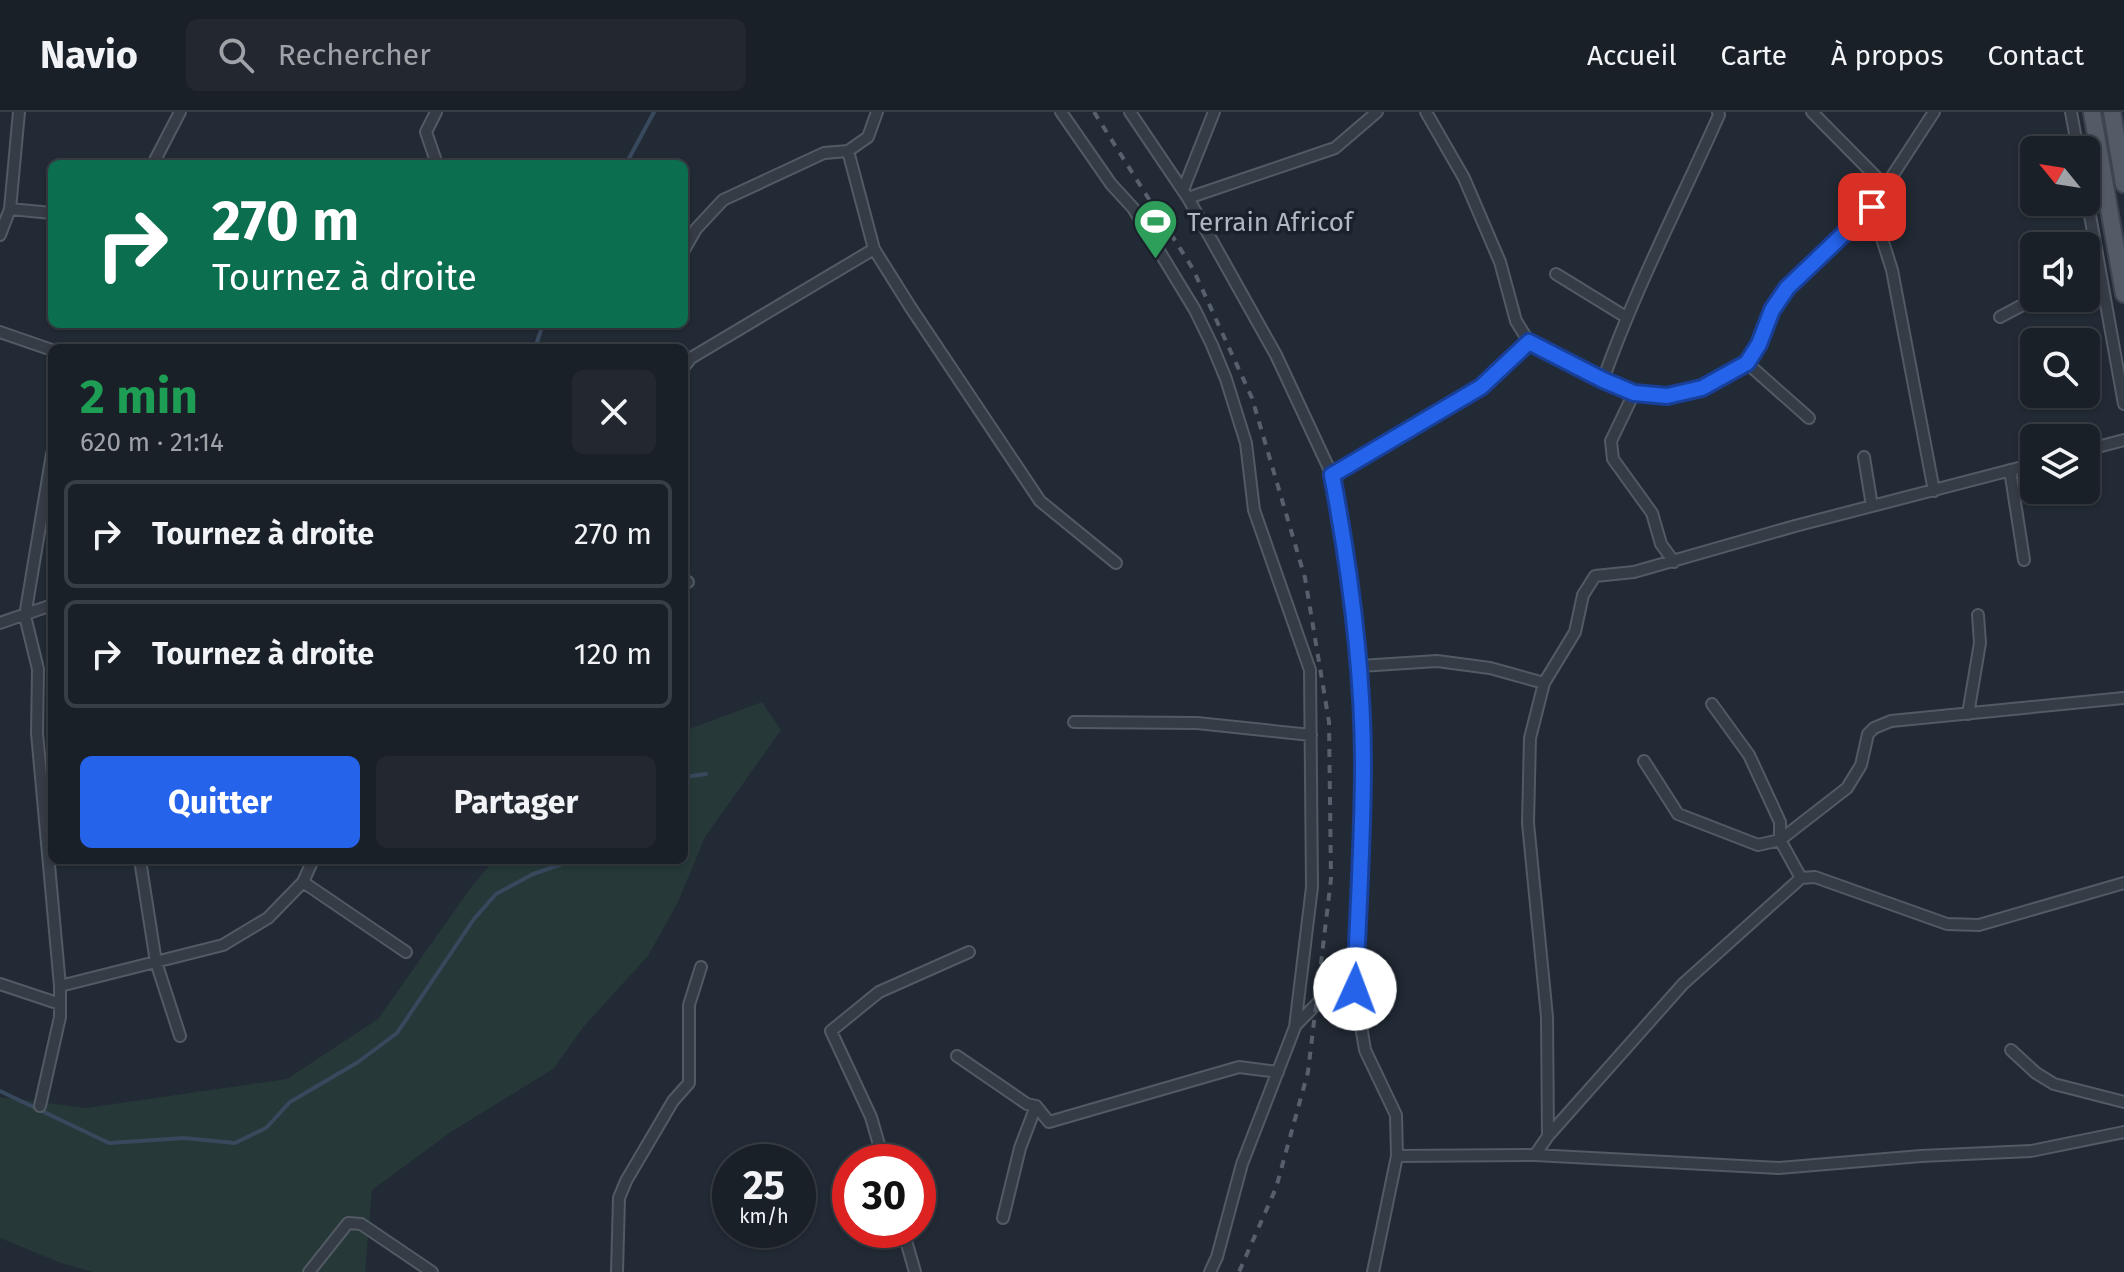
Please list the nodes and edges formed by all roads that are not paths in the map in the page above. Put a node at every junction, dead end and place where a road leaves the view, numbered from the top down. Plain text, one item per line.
1 (180, 112) edge
2 (436, 112) edge
3 (877, 112) edge
4 (1061, 112) edge
5 (1130, 112) edge
6 (1214, 112) edge
7 (1377, 112) edge
8 (1426, 112) edge
9 (1718, 112) edge
10 (1812, 112) edge
11 (1934, 112) edge
12 (2071, 112) edge
13 (2092, 112) edge
14 (2112, 112) edge
15 (15, 114) edge
16 (2075, 136) edge
17 (848, 151) junction
18 (155, 160) edge
19 (436, 160) edge
20 (2124, 184) edge
21 (1886, 187) junction
22 (1185, 194) junction
23 (1872, 207) junction
24 (10, 209) junction
25 (48, 213) edge
26 (2090, 216) edge
27 (0, 235) edge
28 (688, 243) edge
29 (874, 249) junction
30 (1556, 274) dead end
31 (2102, 290) joint
32 (2124, 294) edge
33 (2020, 306) edge
34 (1626, 317) junction
35 (2000, 317) dead end
36 (0, 332) edge
37 (1529, 342) junction
38 (48, 349) edge
39 (688, 362) edge
40 (1747, 363) junction
41 (1603, 380) junction
42 (1634, 393) junction
43 (2124, 404) edge
44 (1809, 418) dead end
45 (2124, 440) edge
46 (2100, 446) edge
47 (1864, 457) dead end
48 (2020, 468) edge
49 (2010, 470) junction
50 (1332, 475) junction
51 (48, 478) edge
52 (1934, 491) junction
53 (1872, 506) junction
54 (2024, 560) dead end
55 (1674, 562) junction
56 (1116, 563) dead end
57 (48, 607) edge
58 (1978, 615) dead end
59 (25, 616) junction
60 (0, 623) edge
61 (1360, 666) junction
62 (1544, 683) junction
63 (2124, 698) edge
64 (1712, 704) dead end
65 (1968, 714) junction
66 (1074, 722) dead end
67 (1311, 735) junction
68 (1644, 761) dead end
69 (1780, 840) junction
70 (48, 854) edge
71 (49, 864) edge
72 (141, 864) edge
73 (311, 864) edge
74 (1801, 878) junction
75 (303, 882) junction
76 (2124, 883) edge
77 (406, 952) dead end
78 (969, 952) dead end
79 (156, 962) junction
80 (1356, 964) junction
81 (701, 967) dead end
82 (0, 984) edge
83 (60, 986) junction
84 (60, 1004) junction
85 (1295, 1027) junction
86 (180, 1036) dead end
87 (2011, 1050) dead end
88 (957, 1056) dead end
89 (1278, 1072) junction
90 (2124, 1102) edge
91 (40, 1106) dead end
92 (1036, 1106) junction
93 (2124, 1132) edge
94 (1548, 1136) junction
95 (879, 1144) edge
96 (1535, 1155) junction
97 (1397, 1156) junction
98 (1003, 1218) dead end
99 (908, 1248) edge
100 (309, 1272) edge
101 (432, 1272) edge
102 (617, 1272) edge
103 (915, 1272) edge
104 (1210, 1272) edge
105 (1373, 1272) edge

1 - 18 street
2 - 19 street
3 - 17 street
4 - 67 street
5 - 22 street
6 - 22 street
7 - 22 street
8 - 37 street
9 - 34 street
10 - 21 street
11 - 21 street
12 - 16 street
13 - 32 main road
14 - 20 main road
15 - 24 street
17 - 28 street
17 - 29 street
21 - 23 street
22 - 50 street
23 - 40 street
23 - 52 street
24 - 25 street
24 - 27 street
26 - 31 street
29 - 39 street
29 - 56 street
30 - 34 street
31 - 43 street
33 - 35 street
34 - 41 street
36 - 38 street
37 - 41 street
37 - 50 street
40 - 42 street
40 - 44 street
41 - 42 street
42 - 55 street
45 - 46 street
47 - 53 street
48 - 49 street
49 - 52 street
49 - 54 street
50 - 61 street
51 - 59 street
52 - 53 street
53 - 55 street
55 - 62 street
57 - 59 street
58 - 65 street
59 - 60 street
59 - 70 street
61 - 62 street
61 - 80 street
62 - 94 street
63 - 65 street
64 - 69 street
65 - 69 street
66 - 67 street
67 - 85 street
68 - 69 street
69 - 74 street
71 - 83 street
72 - 79 street
73 - 75 street
74 - 76 street
74 - 94 street
75 - 77 street
75 - 79 street
78 - 95 street
79 - 83 street
79 - 86 street
80 - 85 street
80 - 97 street
81 - 102 street
82 - 84 street
83 - 84 street
84 - 91 street
85 - 89 street
87 - 90 street
88 - 92 street
89 - 92 street
89 - 104 street
92 - 98 street
93 - 96 street
94 - 96 street
96 - 97 street
97 - 105 street
99 - 103 street
100 - 101 street

